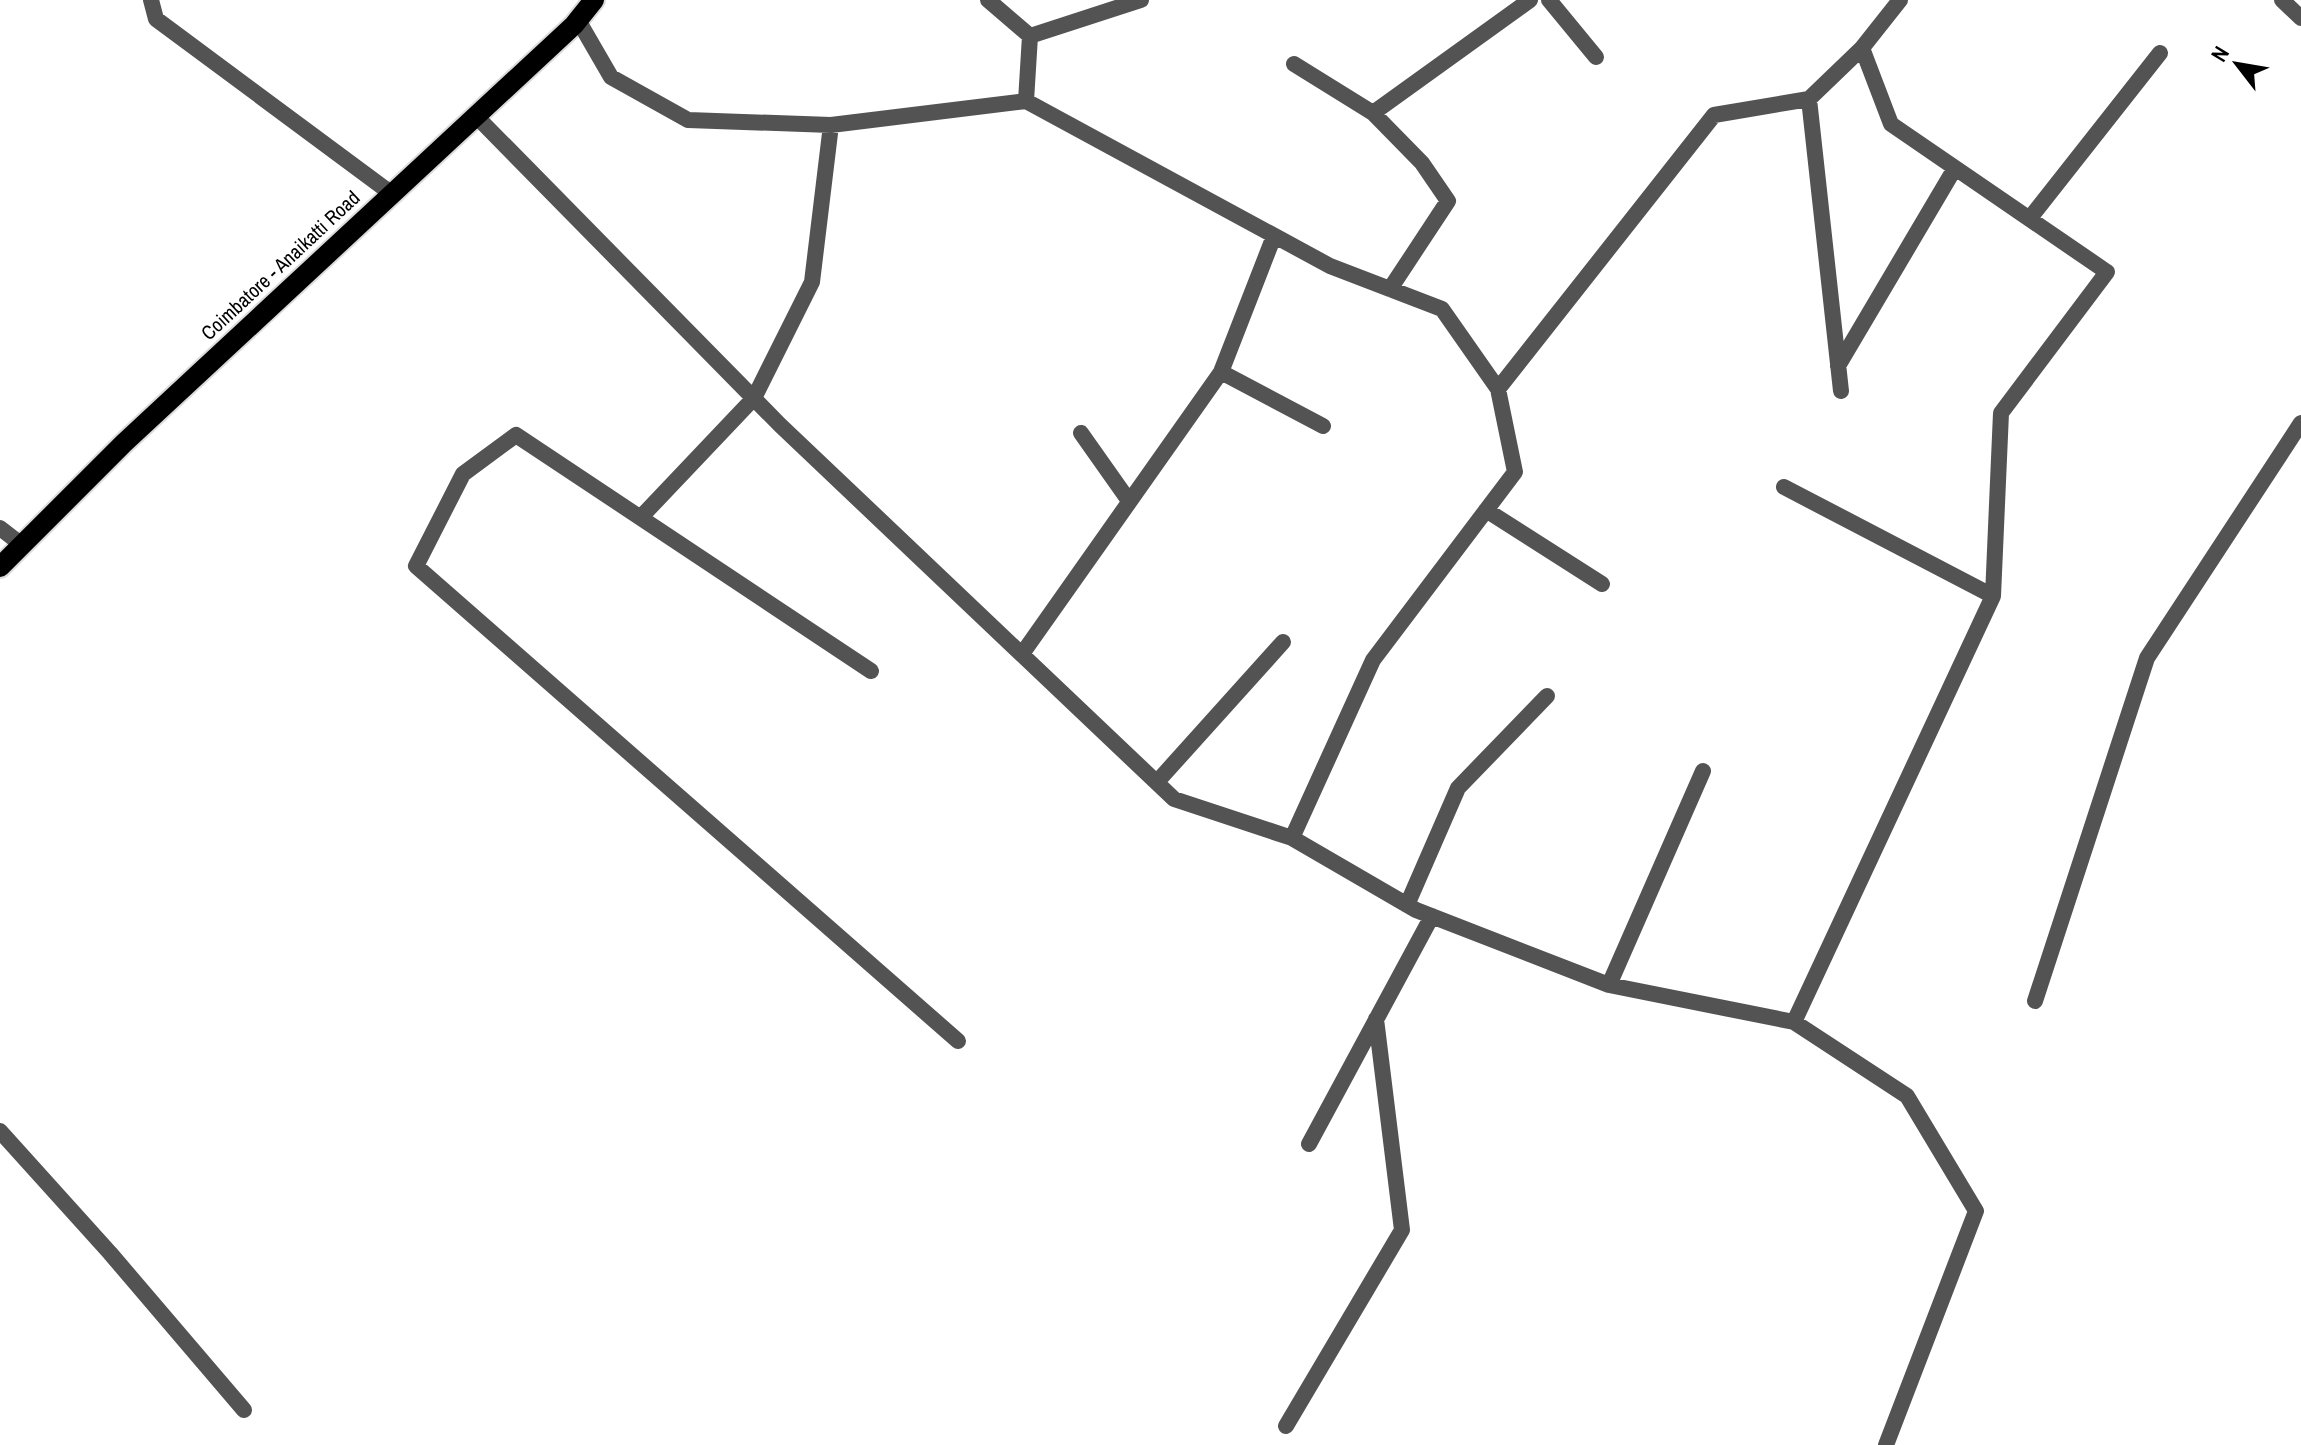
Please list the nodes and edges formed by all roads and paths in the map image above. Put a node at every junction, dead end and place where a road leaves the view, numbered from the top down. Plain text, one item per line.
1 (151, 0) edge
2 (594, 0) edge
3 (988, 0) edge
4 (1141, 0) edge
5 (1530, 0) edge
6 (1549, 0) edge
7 (1900, 0) edge
8 (2282, 0) edge
9 (2301, 18) edge
10 (578, 20) junction
11 (1030, 36) junction
12 (1862, 48) junction
13 (2160, 53) dead end
14 (1596, 57) dead end
15 (1294, 64) dead end
16 (1809, 99) junction
17 (1026, 101) junction
18 (1373, 113) junction
19 (476, 116) junction
20 (831, 125) junction
21 (1955, 168) junction
22 (392, 194) junction
23 (2030, 218) junction
24 (1274, 236) junction
25 (1390, 289) junction
26 (1838, 366) junction
27 (1221, 372) junction
28 (1498, 389) junction
29 (1841, 391) dead end
30 (754, 398) junction
31 (2301, 424) edge
32 (1323, 426) dead end
33 (1081, 433) dead end
34 (1784, 487) dead end
35 (1129, 501) junction
36 (1486, 510) junction
37 (642, 516) junction
38 (0, 528) edge
39 (22, 545) junction
40 (0, 567) edge
41 (1602, 584) dead end
42 (1993, 596) junction
43 (1283, 642) dead end
44 (1022, 654) junction
45 (871, 671) dead end
46 (1547, 696) dead end
47 (1703, 771) dead end
48 (1157, 782) junction
49 (1292, 838) junction
50 (1407, 905) junction
51 (1432, 916) junction
52 (1609, 985) junction
53 (2035, 1001) dead end
54 (1376, 1019) junction
55 (1794, 1022) junction
56 (958, 1041) dead end
57 (0, 1131) edge
58 (1309, 1144) dead end
59 (244, 1410) dead end
60 (1286, 1426) dead end
61 (1886, 1445) edge

1 - 22 street
2 - 10 main road, Coimbatore - Anaikatti Road
3 - 11 street
4 - 11 street
5 - 18 street
6 - 14 street
7 - 12 street
8 - 9 street
10 - 19 main road, Coimbatore - Anaikatti Road
10 - 20 street
11 - 17 street
12 - 16 street
12 - 21 street
13 - 23 street
15 - 18 street
16 - 26 street
16 - 28 street
17 - 20 street
17 - 24 street
18 - 25 street
19 - 22 main road, Coimbatore - Anaikatti Road
19 - 30 street
20 - 30 street
21 - 23 street
21 - 26 street
22 - 39 main road, Coimbatore - Anaikatti Road
23 - 42 street
24 - 25 street
24 - 27 street
25 - 28 street
26 - 29 street
27 - 32 street
27 - 35 street
28 - 36 street
30 - 37 street
30 - 44 street
31 - 53 street
33 - 35 street
34 - 42 street
35 - 44 street
36 - 41 street
36 - 49 street
37 - 45 street
37 - 56 street
38 - 39 street
39 - 40 main road, Coimbatore - Anaikatti Road
42 - 55 street
43 - 48 street
44 - 48 street
46 - 50 street
47 - 52 street
48 - 49 street
49 - 50 street
50 - 51 street
51 - 52 street
51 - 54 street
52 - 55 street
54 - 58 street
54 - 60 street
55 - 61 street
57 - 59 street

